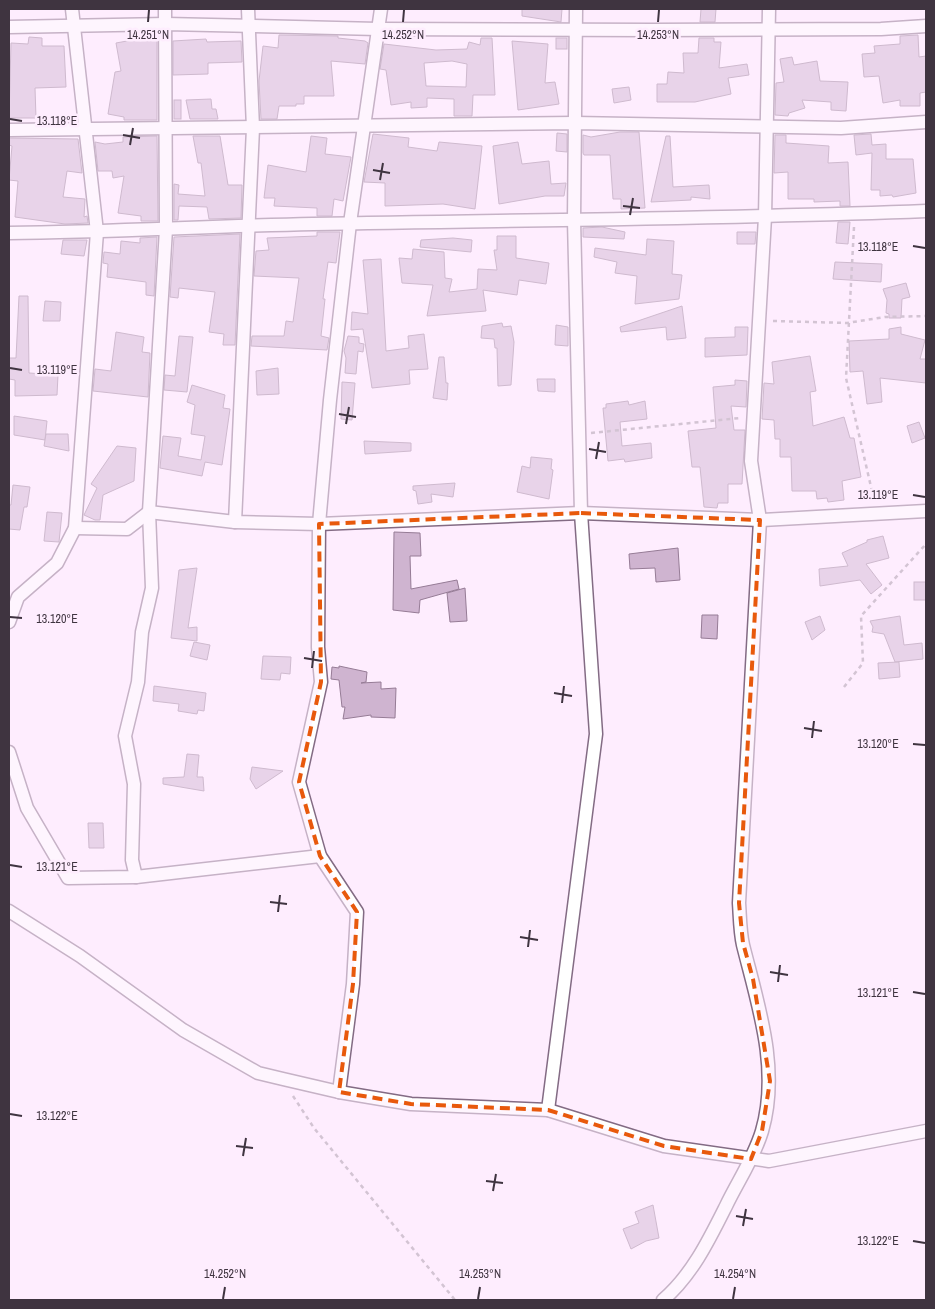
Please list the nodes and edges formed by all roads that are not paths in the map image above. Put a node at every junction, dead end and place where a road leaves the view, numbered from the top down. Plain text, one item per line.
1 (72, 9) edge
2 (165, 9) edge
3 (248, 9) edge
4 (381, 9) edge
5 (576, 9) edge
6 (769, 9) edge
7 (166, 24) junction
8 (74, 25) junction
9 (248, 26) junction
10 (926, 26) edge
11 (9, 27) edge
12 (378, 28) junction
13 (769, 28) junction
14 (576, 29) junction
15 (926, 122) edge
16 (575, 123) junction
17 (164, 127) junction
18 (363, 127) junction
19 (766, 127) junction
20 (86, 128) junction
21 (253, 128) junction
22 (9, 130) edge
23 (926, 211) edge
24 (765, 217) junction
25 (574, 220) junction
26 (350, 223) junction
27 (250, 225) junction
28 (166, 228) junction
29 (97, 232) junction
30 (9, 233) edge
31 (926, 511) edge
32 (149, 512) junction
33 (582, 513) junction
34 (760, 520) junction
35 (235, 522) junction
36 (319, 524) junction
37 (75, 528) junction
38 (9, 622) edge
39 (9, 752) edge
40 (320, 856) junction
41 (136, 877) junction
42 (9, 912) edge
43 (339, 1092) junction
44 (548, 1110) junction
45 (926, 1131) edge
46 (751, 1159) junction
47 (663, 1300) edge

1 - 8 street
2 - 7 street
3 - 9 street
4 - 12 street
5 - 14 street
6 - 13 street
7 - 8 street
7 - 9 street
7 - 17 street
8 - 11 street
8 - 20 street
9 - 12 street
9 - 21 street
10 - 13 street
12 - 14 street
12 - 18 street
13 - 14 street
13 - 19 street
14 - 16 street
15 - 19 street
16 - 18 street
16 - 19 street
16 - 25 street
17 - 20 street
17 - 21 street
17 - 28 street
18 - 21 street
18 - 26 street
19 - 24 street
20 - 22 street
20 - 29 street
21 - 27 street
23 - 24 street
24 - 25 street
24 - 34 street
25 - 26 street
25 - 33 street
26 - 27 street
26 - 36 street
27 - 28 street
27 - 35 street
28 - 29 street
28 - 32 street
29 - 30 street
29 - 37 street
31 - 34 street
32 - 35 street
32 - 37 street
32 - 41 street
33 - 34 street
33 - 36 street
33 - 44 street
34 - 46 street
35 - 36 street
36 - 40 street
37 - 38 street
39 - 41 street
40 - 41 street
40 - 43 street
42 - 43 street
43 - 44 street
44 - 46 street
45 - 46 street
46 - 47 street

